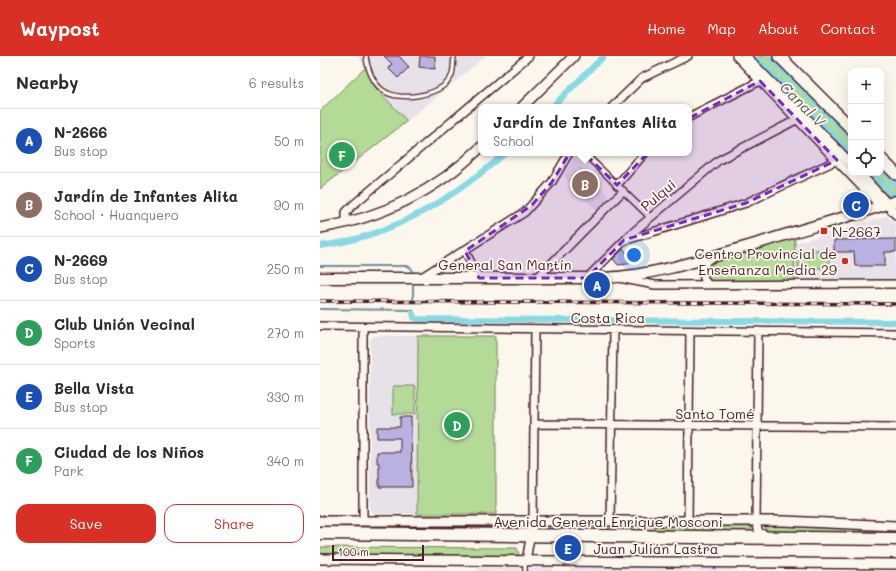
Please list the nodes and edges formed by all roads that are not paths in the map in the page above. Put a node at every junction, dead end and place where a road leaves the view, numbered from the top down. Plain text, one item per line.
1 (366, 56) edge
2 (454, 56) edge
3 (529, 56) edge
4 (574, 56) edge
5 (688, 56) edge
6 (736, 56) edge
7 (745, 56) edge
8 (779, 56) edge
9 (760, 80) junction
10 (525, 104) edge
11 (615, 104) edge
12 (692, 115) edge
13 (798, 120) junction
14 (848, 125) edge
15 (478, 150) edge
16 (567, 156) edge
17 (587, 156) edge
18 (642, 156) edge
19 (837, 160) junction
20 (848, 161) edge
21 (884, 162) edge
22 (896, 174) edge
23 (862, 176) edge
24 (617, 185) junction
25 (623, 192) junction
26 (888, 204) edge
27 (896, 214) edge
28 (650, 218) junction
29 (346, 223) junction
30 (320, 228) edge
31 (624, 240) junction
32 (465, 251) junction
33 (712, 257) junction
34 (320, 278) edge
35 (419, 278) junction
36 (480, 278) junction
37 (537, 278) junction
38 (586, 278) junction
39 (617, 278) junction
40 (896, 284) edge
41 (708, 285) junction
42 (320, 326) edge
43 (363, 327) junction
44 (535, 329) junction
45 (613, 330) junction
46 (690, 331) junction
47 (758, 331) junction
48 (896, 333) edge
49 (534, 424) junction
50 (611, 425) junction
51 (689, 425) junction
52 (757, 426) junction
53 (896, 427) edge
54 (320, 521) edge
55 (362, 521) junction
56 (533, 521) junction
57 (610, 521) junction
58 (688, 521) junction
59 (756, 521) junction
60 (896, 526) edge
61 (320, 533) edge
62 (774, 537) junction
63 (530, 539) junction
64 (896, 539) edge
65 (320, 541) edge
66 (896, 546) edge
67 (320, 559) edge
68 (526, 561) junction
69 (896, 564) edge
70 (525, 571) edge

1 - 2 lane
3 - 29 street
4 - 10 street
5 - 11 street
6 - 9 street
7 - 20 street
8 - 14 main road
9 - 12 street
9 - 13 street
13 - 19 street
13 - 28 street, Pulqui
15 - 29 street
16 - 32 street
17 - 24 street
18 - 24 street
19 - 26 street
19 - 31 street
21 - 22 main road
23 - 26 street
24 - 25 street
25 - 28 street
25 - 37 street
26 - 27 street
26 - 33 main road, General San Martín
28 - 31 street, Pulqui
29 - 30 street
31 - 38 street, Pulqui
32 - 35 street
32 - 36 street
33 - 39 main road, General San Martín
33 - 41 street
34 - 35 main road, General San Martín
35 - 36 main road, General San Martín
36 - 37 main road, General San Martín
37 - 38 main road, General San Martín
38 - 39 main road, General San Martín
39 - 41 street
40 - 41 street
42 - 43 street, Costa Rica
43 - 44 street, Costa Rica
43 - 55 street
44 - 45 street, Costa Rica
44 - 49 street
45 - 46 street, Costa Rica
45 - 50 street
46 - 47 street, Costa Rica
46 - 51 street
47 - 48 street, Costa Rica
47 - 52 street
49 - 50 street, Santo Tomé
49 - 56 street
50 - 51 street, Santo Tomé
50 - 57 street
51 - 52 street, Santo Tomé
51 - 58 street
52 - 53 street, Santo Tomé
52 - 59 street
54 - 55 street
55 - 56 street
56 - 57 street
56 - 63 street
57 - 58 street
58 - 59 street
59 - 60 street
59 - 62 street
61 - 63 highway, Avenida General Enrique Mosconi
62 - 63 highway, Avenida General Enrique Mosconi
62 - 64 highway, Avenida General Enrique Mosconi
63 - 65 highway, Avenida General Enrique Mosconi
63 - 66 highway, Avenida General Enrique Mosconi
63 - 68 street
67 - 68 street, Juan Julián Lastra
68 - 69 street, Juan Julián Lastra
68 - 70 lane

